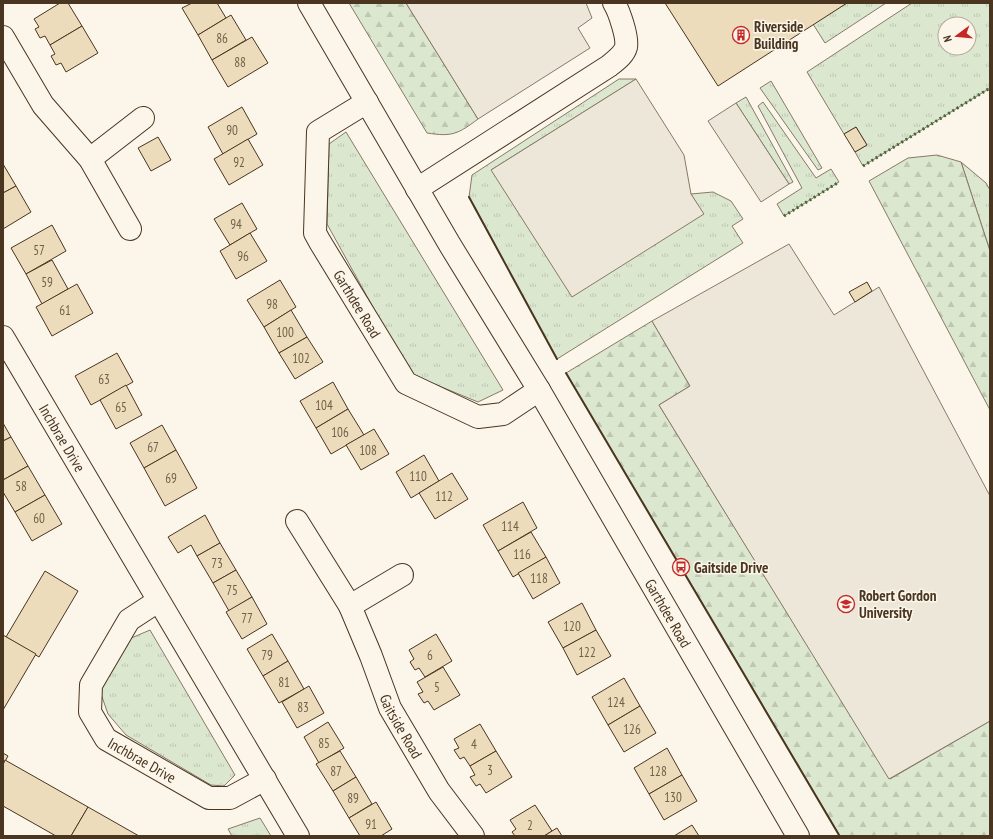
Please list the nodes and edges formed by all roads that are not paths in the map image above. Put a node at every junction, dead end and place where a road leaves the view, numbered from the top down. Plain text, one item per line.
1 (309, 3) edge
2 (614, 3) edge
3 (3, 37) edge
4 (367, 102) junction
5 (143, 118) dead end
6 (90, 159) junction
7 (417, 189) junction
8 (130, 228) dead end
9 (3, 337) edge
10 (539, 390) junction
11 (297, 521) dead end
12 (402, 575) dead end
13 (158, 601) junction
14 (350, 606) junction
15 (264, 779) junction
16 (298, 836) edge
17 (473, 836) edge
18 (798, 836) edge

1 - 4 street, Garthdee Road
2 - 7 street
3 - 6 street
4 - 7 street, Garthdee Road
4 - 10 street, Garthdee Road
5 - 6 street
6 - 8 street
7 - 10 street, Garthdee Road
9 - 13 street, Inchbrae Drive
10 - 18 street, Garthdee Road
11 - 14 street, Gaitside Road
12 - 14 street
13 - 15 street, Inchbrae Drive
13 - 15 street, Inchbrae Drive
14 - 17 street, Gaitside Road
15 - 16 street, Inchbrae Drive

